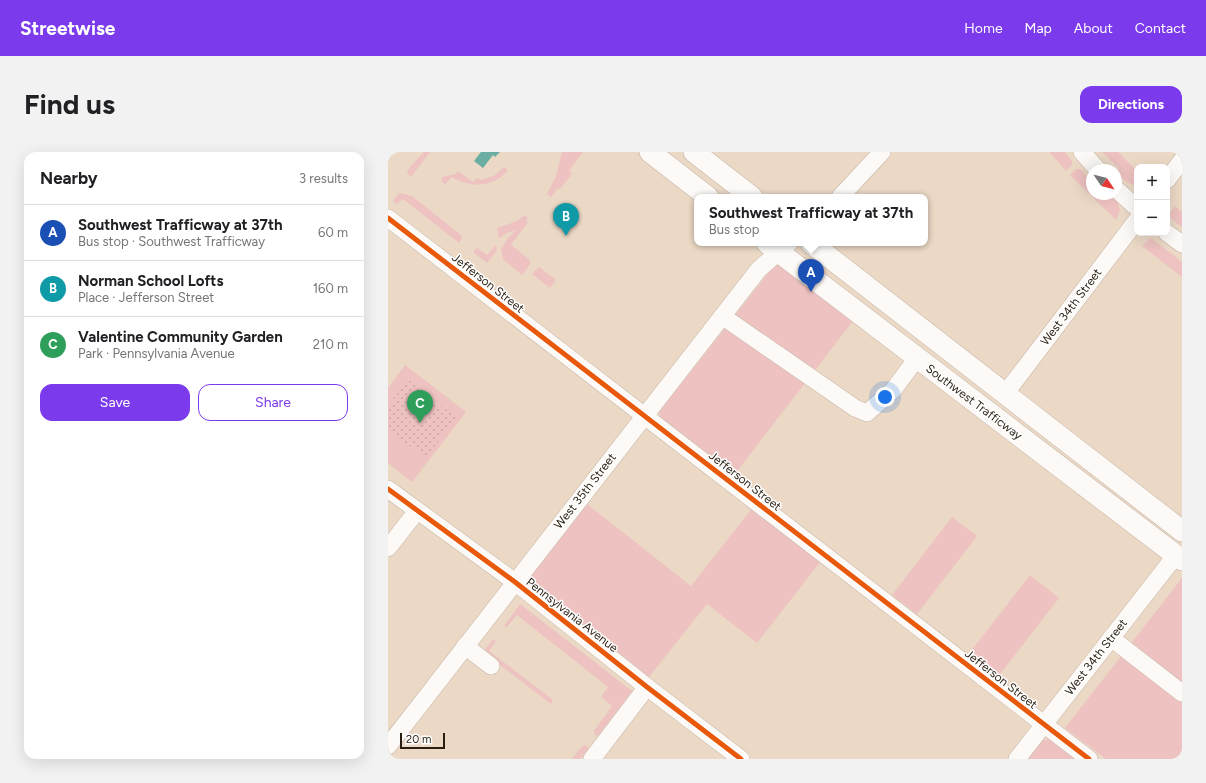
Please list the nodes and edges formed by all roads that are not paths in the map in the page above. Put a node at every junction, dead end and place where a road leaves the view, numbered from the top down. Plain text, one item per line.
1 (650, 152) edge
2 (694, 152) edge
3 (882, 152) edge
4 (1082, 152) edge
5 (1182, 160) edge
6 (1093, 164) edge
7 (1170, 176) edge
8 (704, 194) edge
9 (748, 194) edge
10 (843, 194) edge
11 (1122, 194) edge
12 (1134, 205) edge
13 (388, 218) edge
14 (1134, 224) edge
15 (1170, 234) edge
16 (1182, 244) edge
17 (778, 246) edge
18 (815, 246) edge
19 (722, 316) junction
20 (917, 358) junction
21 (1005, 394) junction
22 (644, 416) junction
23 (388, 489) edge
24 (417, 511) junction
25 (1182, 531) edge
26 (388, 548) edge
27 (1179, 558) edge
28 (514, 582) junction
29 (1111, 638) junction
30 (465, 646) junction
31 (491, 666) dead end
32 (647, 687) junction
33 (1182, 693) edge
34 (1044, 724) junction
35 (388, 746) edge
36 (592, 759) edge
37 (741, 759) edge
38 (1017, 759) edge
39 (1089, 759) edge

1 - 8 main road
2 - 9 main road
3 - 10 street
4 - 6 street
5 - 7 street
11 - 12 street
13 - 22 street, Jefferson Street
14 - 21 street, West 34th Street
15 - 16 street
17 - 19 street, West 35th Street
17 - 20 main road, Southwest Trafficway
18 - 21 main road, Southwest Trafficway
19 - 20 street
19 - 22 street, West 35th Street
20 - 27 main road, Southwest Trafficway
21 - 25 main road, Southwest Trafficway
22 - 28 street, West 35th Street
22 - 34 street, Jefferson Street
23 - 24 street, Pennsylvania Avenue
24 - 26 street
24 - 28 street, Pennsylvania Avenue
27 - 29 street, West 34th Street
28 - 30 street, West 35th Street
28 - 32 street, Pennsylvania Avenue
29 - 33 street
29 - 34 street, West 34th Street
30 - 31 street
30 - 35 street, West 35th Street
32 - 36 street
32 - 37 street, Pennsylvania Avenue
34 - 38 street, West 34th Street
34 - 39 street, Jefferson Street

